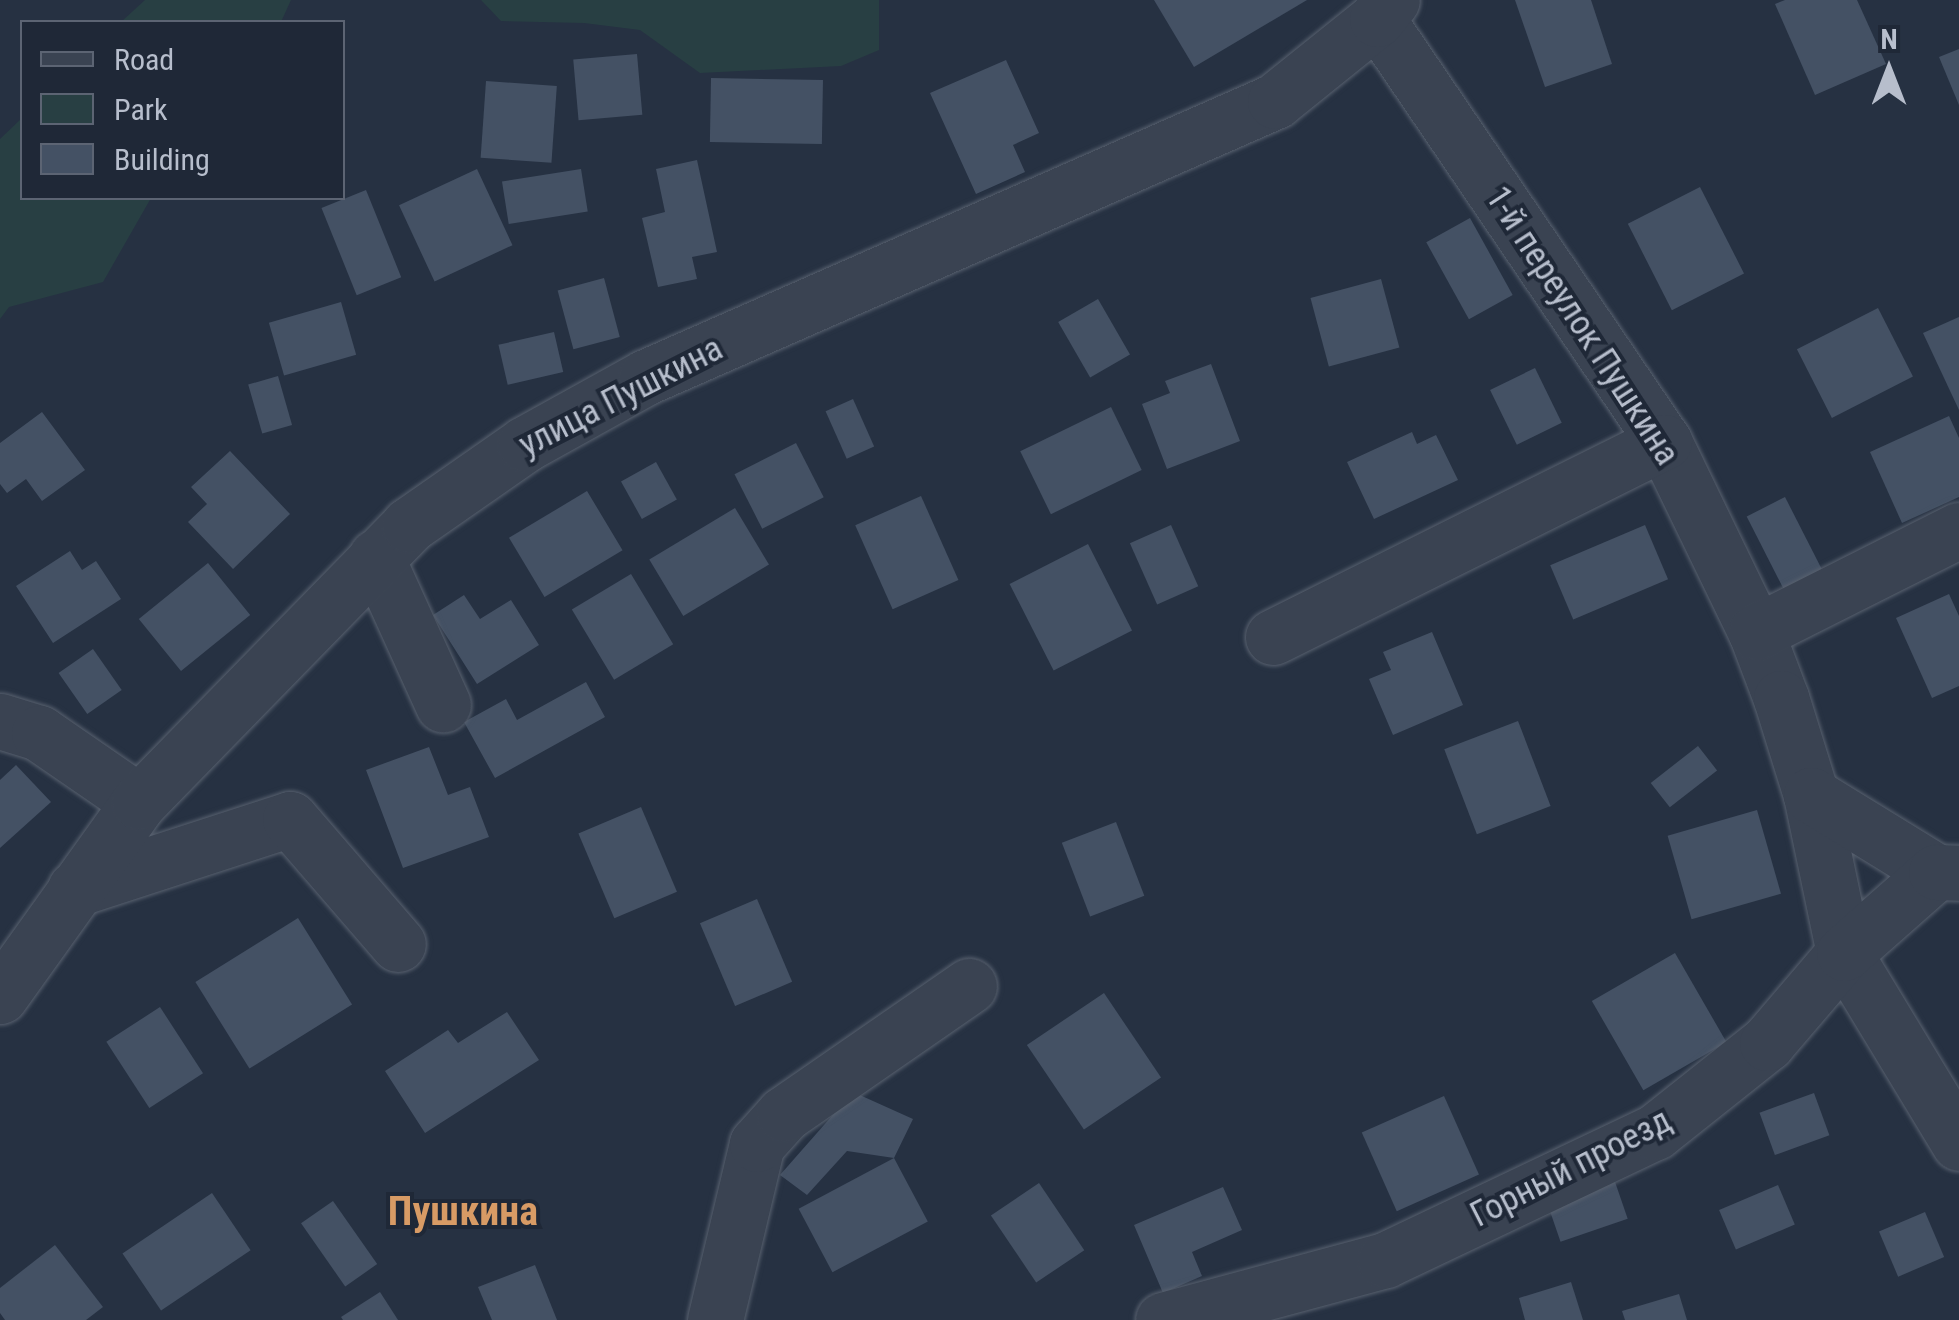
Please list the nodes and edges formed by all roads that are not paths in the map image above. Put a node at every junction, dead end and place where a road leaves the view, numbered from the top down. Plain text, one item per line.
1 (1385, 10) edge
2 (1664, 442) junction
3 (1959, 530) edge
4 (376, 557) junction
5 (1756, 632) junction
6 (1272, 637) dead end
7 (443, 706) dead end
8 (0, 721) edge
9 (1812, 794) junction
10 (138, 802) junction
11 (1948, 873) edge
12 (75, 889) junction
13 (398, 944) dead end
14 (1844, 952) junction
15 (969, 986) dead end
16 (0, 996) edge
17 (1959, 1143) edge
18 (715, 1320) edge
19 (1164, 1320) edge

1 - 2 street, 1-й переулок Пушкина
1 - 4 street, улица Пушкина
2 - 5 street, 1-й переулок Пушкина
2 - 6 street
3 - 5 street
4 - 7 street
4 - 10 street, улица Пушкина
5 - 9 street, 1-й переулок Пушкина
8 - 10 street
9 - 11 street
9 - 14 street, 1-й переулок Пушкина
10 - 12 street, улица Пушкина
11 - 14 street, Горный проезд
12 - 13 street
12 - 16 street, улица Пушкина
14 - 17 street, 1-й переулок Пушкина
14 - 19 street, Горный проезд
15 - 18 street

